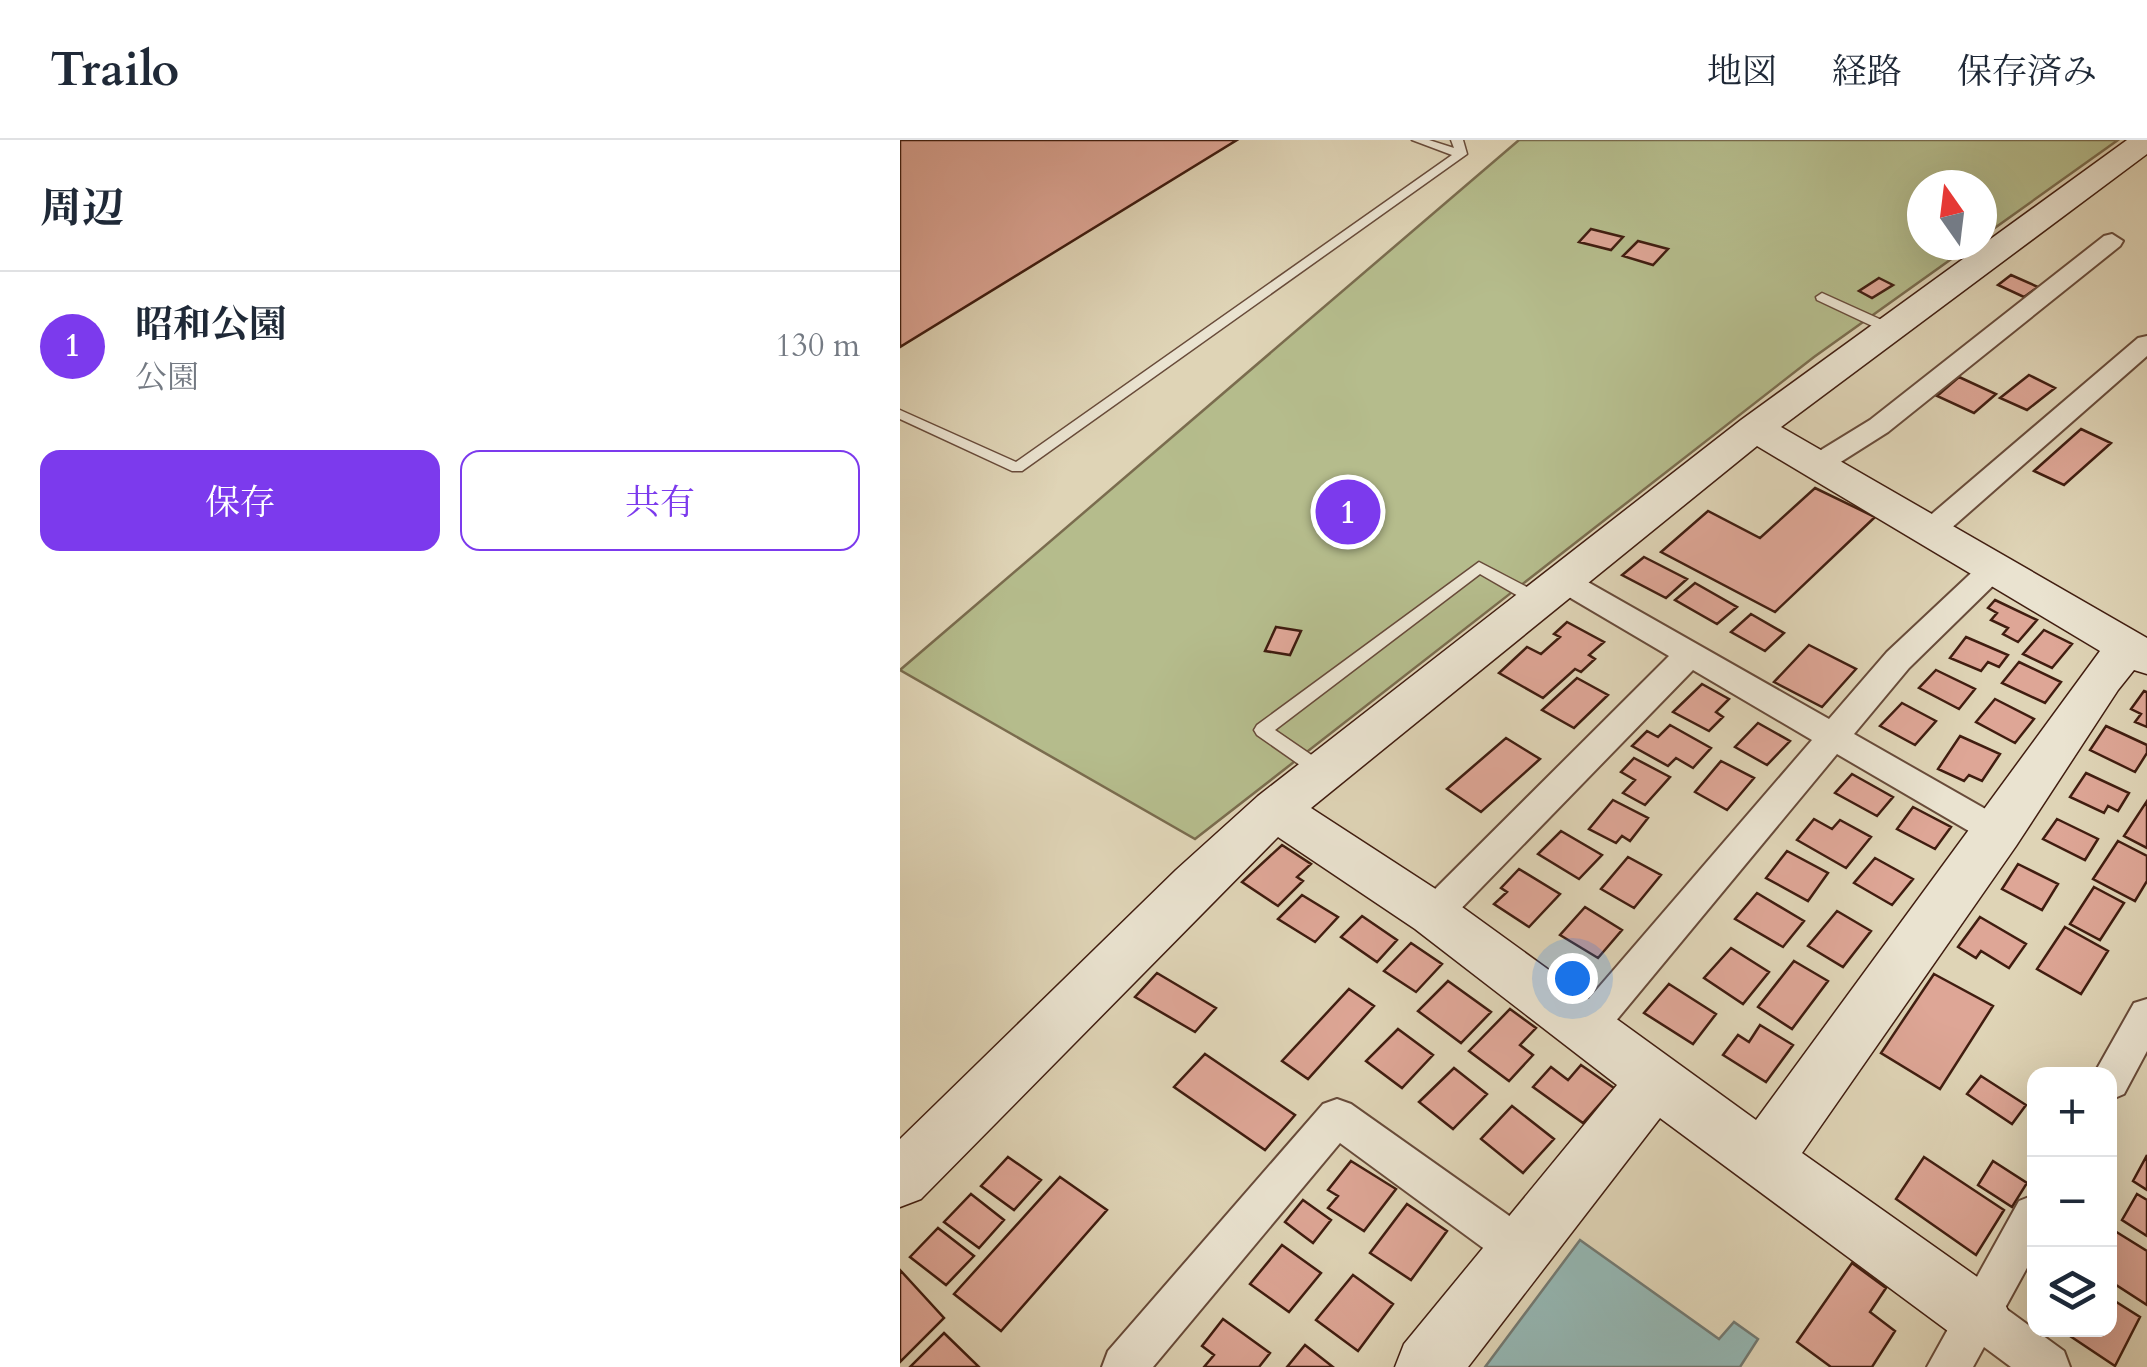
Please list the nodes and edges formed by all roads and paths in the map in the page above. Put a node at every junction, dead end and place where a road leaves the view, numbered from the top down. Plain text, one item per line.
1 (1418, 140) edge
2 (2147, 140) edge
3 (1459, 147) edge
4 (2112, 241) dead end
5 (1822, 297) dead end
6 (1890, 328) junction
7 (2147, 343) edge
8 (900, 414) edge
9 (1755, 428) junction
10 (1818, 464) junction
11 (1930, 531) junction
12 (1994, 568) junction
13 (1550, 590) junction
14 (2138, 652) edge
15 (1688, 656) junction
16 (1833, 740) junction
17 (1323, 772) junction
18 (1275, 810) junction
19 (1998, 832) junction
20 (1434, 914) junction
21 (2147, 1015) edge
22 (1588, 1028) junction
23 (2117, 1069) edge
24 (1655, 1081) junction
25 (1762, 1158) junction
26 (900, 1179) edge
27 (2027, 1227) edge
28 (1520, 1249) junction
29 (1978, 1315) junction
30 (1124, 1367) edge
31 (1427, 1367) edge
32 (1949, 1367) edge
33 (2048, 1367) edge

1 - 3 lane
2 - 6 street
3 - 8 lane
4 - 10 street
5 - 6 lane
6 - 9 street
7 - 11 street
9 - 10 street
9 - 13 street
10 - 11 street
11 - 12 street
12 - 14 street
12 - 16 street
13 - 15 street
13 - 17 street
13 - 17 lane
14 - 19 street
15 - 16 street
15 - 20 street
16 - 19 street
16 - 22 street
17 - 18 street
18 - 20 street
18 - 26 street
19 - 25 street
20 - 22 street
21 - 23 street
22 - 24 street
24 - 25 street
24 - 28 street
25 - 29 street
27 - 29 street
28 - 30 street
28 - 31 street
29 - 32 street
29 - 33 street

